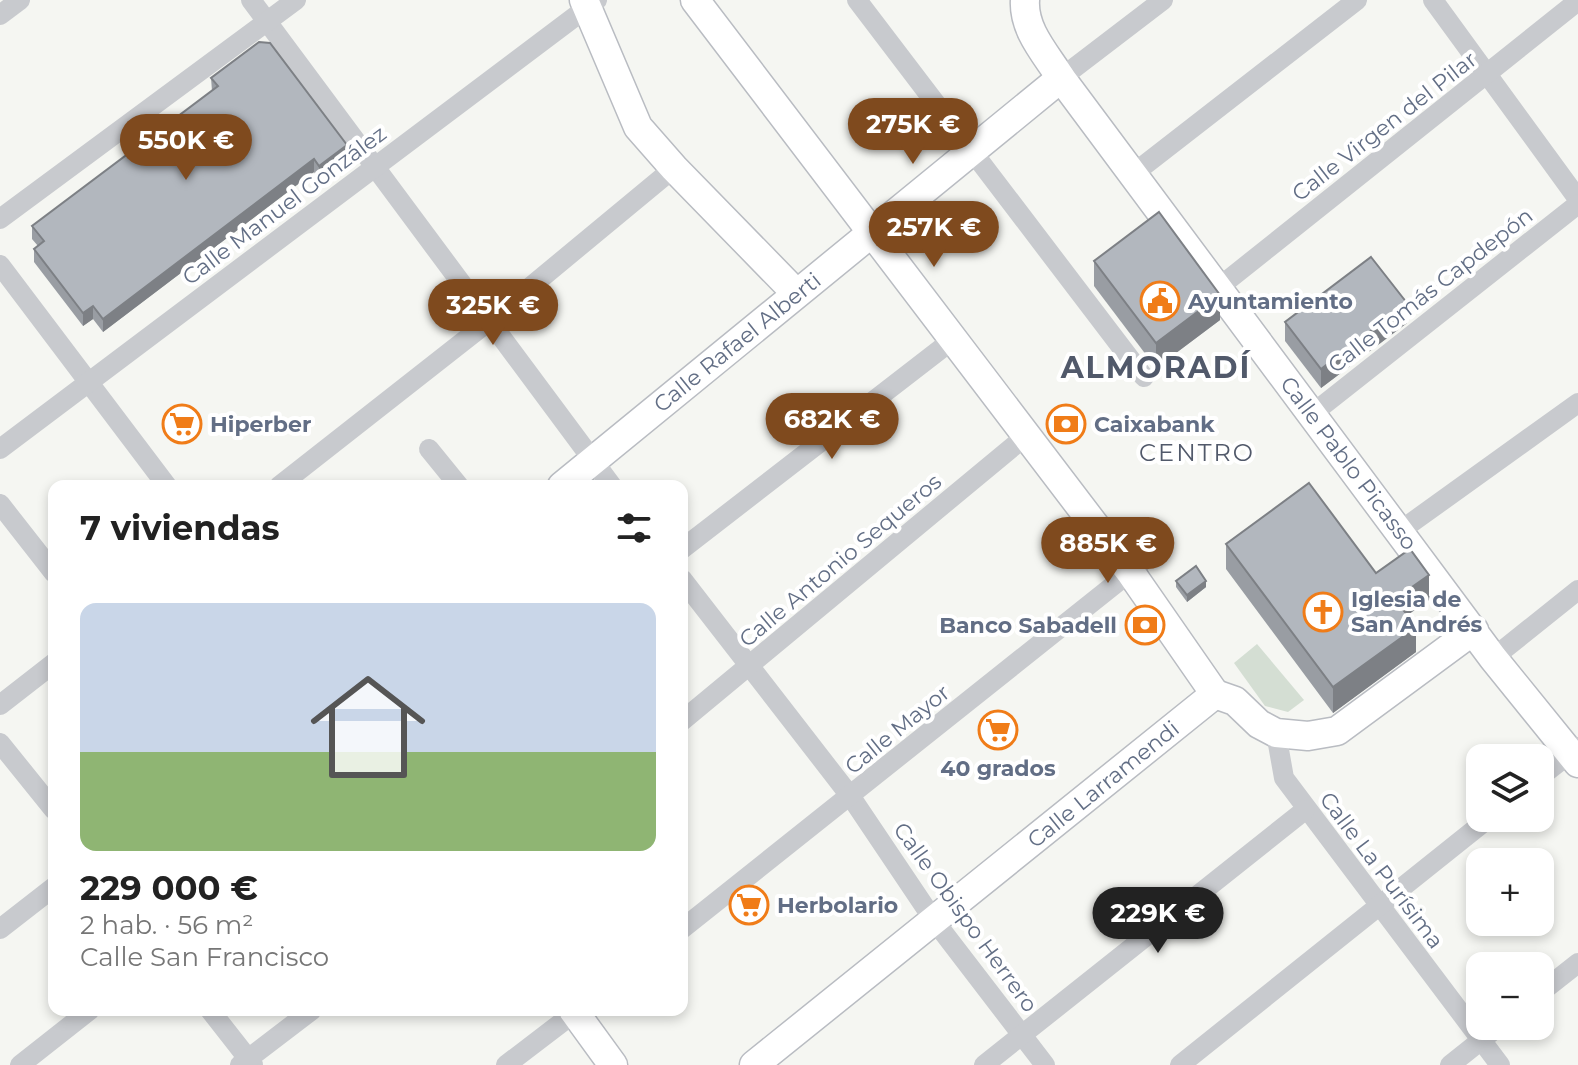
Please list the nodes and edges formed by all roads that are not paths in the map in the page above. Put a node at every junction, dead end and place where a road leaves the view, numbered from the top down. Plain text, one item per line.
1 (20, 0) edge
2 (251, 0) edge
3 (296, 0) edge
4 (695, 0) edge
5 (857, 0) edge
6 (1025, 0) edge
7 (1163, 0) edge
8 (1357, 0) edge
9 (1433, 0) edge
10 (1578, 1) edge
11 (589, 3) edge
12 (0, 15) edge
13 (267, 22) junction
14 (1487, 75) junction
15 (1061, 78) junction
16 (973, 152) junction
17 (374, 168) junction
18 (674, 168) junction
19 (1133, 174) junction
20 (1578, 201) edge
21 (0, 219) edge
22 (873, 231) junction
23 (0, 265) edge
24 (1218, 288) junction
25 (796, 293) junction
26 (488, 322) junction
27 (955, 338) junction
28 (1144, 377) dead end
29 (89, 382) junction
30 (1578, 403) edge
31 (1312, 414) junction
32 (1032, 442) junction
33 (0, 449) edge
34 (429, 449) dead end
35 (593, 461) junction
36 (162, 480) edge
37 (287, 480) edge
38 (454, 480) edge
39 (569, 480) edge
40 (607, 480) edge
41 (0, 504) edge
42 (1400, 531) junction
43 (688, 544) edge
44 (48, 565) edge
45 (1135, 569) junction
46 (688, 587) edge
47 (1578, 590) edge
48 (1474, 630) junction
49 (1493, 658) junction
50 (48, 668) edge
51 (749, 668) junction
52 (1215, 694) junction
53 (0, 705) edge
54 (688, 716) edge
55 (1276, 733) junction
56 (0, 743) edge
57 (1575, 754) edge
58 (1554, 768) edge
59 (851, 797) junction
60 (48, 803) edge
61 (1305, 810) junction
62 (1471, 832) edge
63 (48, 892) edge
64 (1378, 906) junction
65 (933, 919) junction
66 (688, 924) edge
67 (0, 929) edge
68 (1578, 963) edge
69 (1554, 982) edge
70 (82, 1016) edge
71 (214, 1016) edge
72 (305, 1016) edge
73 (569, 1016) edge
74 (579, 1016) edge
75 (1466, 1020) edge
76 (1022, 1035) junction
77 (1481, 1040) joint
78 (247, 1063) edge
79 (20, 1065) edge
80 (506, 1065) edge
81 (613, 1065) edge
82 (754, 1065) edge
83 (984, 1065) edge
84 (1045, 1065) edge
85 (1180, 1065) edge
86 (1450, 1065) edge
87 (1500, 1065) edge

1 - 12 street
2 - 13 street
3 - 13 street
4 - 22 main road
5 - 16 street
6 - 15 main road, Calle Pablo Picasso
7 - 15 street
8 - 19 street
9 - 14 street
10 - 14 street, Calle Virgen del Pilar
11 - 17 street, Calle Manuel González
11 - 18 main road
13 - 17 street
13 - 21 street
14 - 20 street
14 - 24 street, Calle Virgen del Pilar
15 - 16 main road, Calle Rafael Alberti
15 - 19 main road, Calle Pablo Picasso
16 - 22 main road, Calle Rafael Alberti
16 - 28 street
17 - 26 street
17 - 29 street, Calle Manuel González
18 - 25 main road
18 - 26 street
19 - 24 main road, Calle Pablo Picasso
20 - 31 street, Calle Tomás Capdepón
22 - 25 main road, Calle Rafael Alberti
22 - 27 main road
23 - 29 street
24 - 31 main road, Calle Pablo Picasso
25 - 35 main road, Calle Rafael Alberti
26 - 35 street
26 - 37 street
27 - 32 main road
27 - 43 street
29 - 33 street, Calle Manuel González
29 - 36 street
30 - 42 street
31 - 42 main road, Calle Pablo Picasso
32 - 45 main road
32 - 51 street, Calle Antonio Sequeros
34 - 38 street
35 - 39 main road, Calle Rafael Alberti
35 - 40 street
41 - 44 street
42 - 48 main road, Calle Pablo Picasso
45 - 52 main road
45 - 59 street, Calle Mayor
46 - 51 street, Calle Obispo Herrero
47 - 49 street
48 - 49 main road, Calle Pablo Picasso
48 - 55 main road
49 - 57 main road, Calle Pablo Picasso
50 - 53 street
51 - 54 street, Calle Antonio Sequeros
51 - 59 street, Calle Obispo Herrero
52 - 55 main road
52 - 65 main road, Calle Larramendi
55 - 61 street, Calle La Purísima
56 - 60 street
57 - 58 street
59 - 65 street, Calle Obispo Herrero
59 - 66 street, Calle Mayor
61 - 64 street, Calle La Purísima
61 - 76 street
62 - 64 street
63 - 67 street
64 - 75 street, Calle La Purísima
64 - 85 street
65 - 76 street, Calle Obispo Herrero
65 - 82 main road, Calle Larramendi
68 - 69 street
70 - 79 street
71 - 78 street
72 - 78 street
73 - 80 street
74 - 81 main road
76 - 83 street
76 - 84 street, Calle Obispo Herrero
77 - 86 street
77 - 87 street, Calle La Purísima

